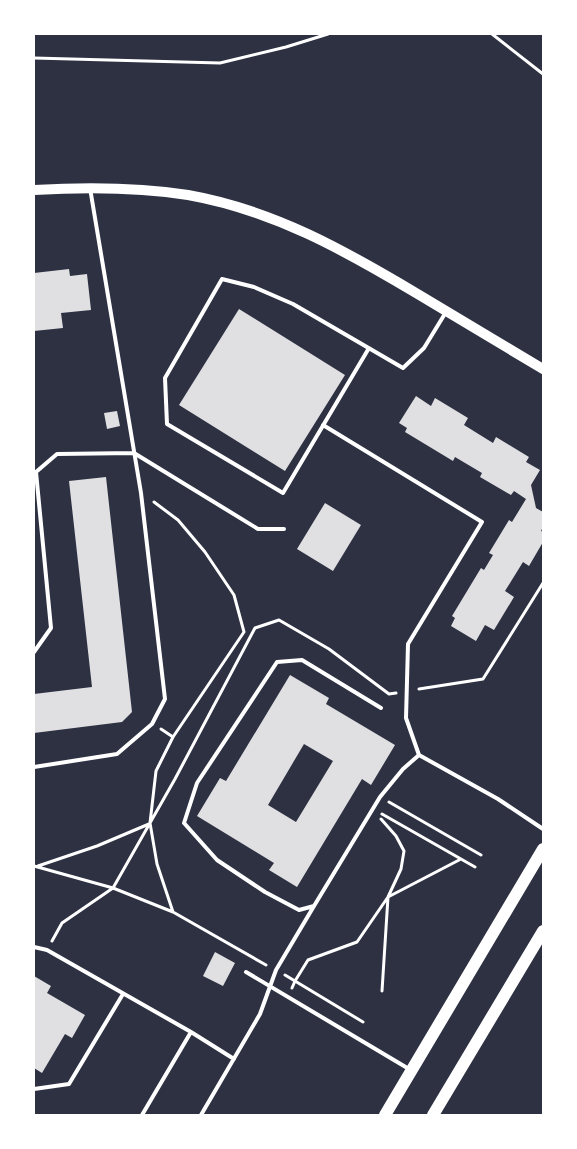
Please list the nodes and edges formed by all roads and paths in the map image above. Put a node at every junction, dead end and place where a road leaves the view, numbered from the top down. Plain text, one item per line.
1 (328, 34) edge
2 (492, 34) edge
3 (34, 58) edge
4 (543, 74) edge
5 (89, 187) junction
6 (34, 190) edge
7 (446, 311) junction
8 (369, 348) junction
9 (543, 369) edge
10 (323, 426) junction
11 (134, 454) junction
12 (141, 493) junction
13 (284, 529) dead end
14 (543, 583) edge
15 (34, 652) edge
16 (407, 690) junction
17 (381, 708) dead end
18 (419, 755) junction
19 (34, 767) edge
20 (380, 796) junction
21 (372, 809) junction
22 (150, 824) junction
23 (543, 829) edge
24 (543, 849) edge
25 (481, 855) dead end
26 (461, 859) junction
27 (36, 866) edge
28 (475, 867) dead end
29 (388, 897) junction
30 (314, 906) junction
31 (173, 912) junction
32 (543, 931) edge
33 (34, 947) edge
34 (276, 970) junction
35 (246, 972) dead end
36 (295, 981) junction
37 (270, 987) junction
38 (382, 991) dead end
39 (123, 994) junction
40 (289, 998) junction
41 (363, 1022) dead end
42 (191, 1032) junction
43 (234, 1059) junction
44 (411, 1071) junction
45 (34, 1089) edge
46 (142, 1115) edge
47 (202, 1115) edge
48 (385, 1115) edge
49 (434, 1115) edge

1 - 3 path
2 - 4 path
5 - 6 main road
5 - 7 main road
5 - 11 lane
7 - 8 lane
7 - 9 main road
8 - 10 lane
8 - 10 lane
10 - 16 lane
11 - 12 lane
11 - 13 lane
11 - 15 lane
12 - 19 lane
12 - 22 path
14 - 16 path
16 - 18 lane
17 - 30 lane
18 - 20 lane
18 - 23 lane
20 - 21 lane
20 - 25 path
21 - 26 path
21 - 29 path
21 - 30 lane
22 - 27 path
22 - 31 path
24 - 44 main road
26 - 28 path
26 - 29 path
27 - 31 path
29 - 36 path
29 - 38 path
30 - 34 lane
31 - 34 path
32 - 49 main road
33 - 39 lane
34 - 36 path
34 - 37 lane
35 - 37 lane
36 - 40 path
36 - 41 path
37 - 40 lane
37 - 43 lane
39 - 42 lane
39 - 45 lane
40 - 44 lane
42 - 43 lane
42 - 46 lane
43 - 47 lane
44 - 48 main road

